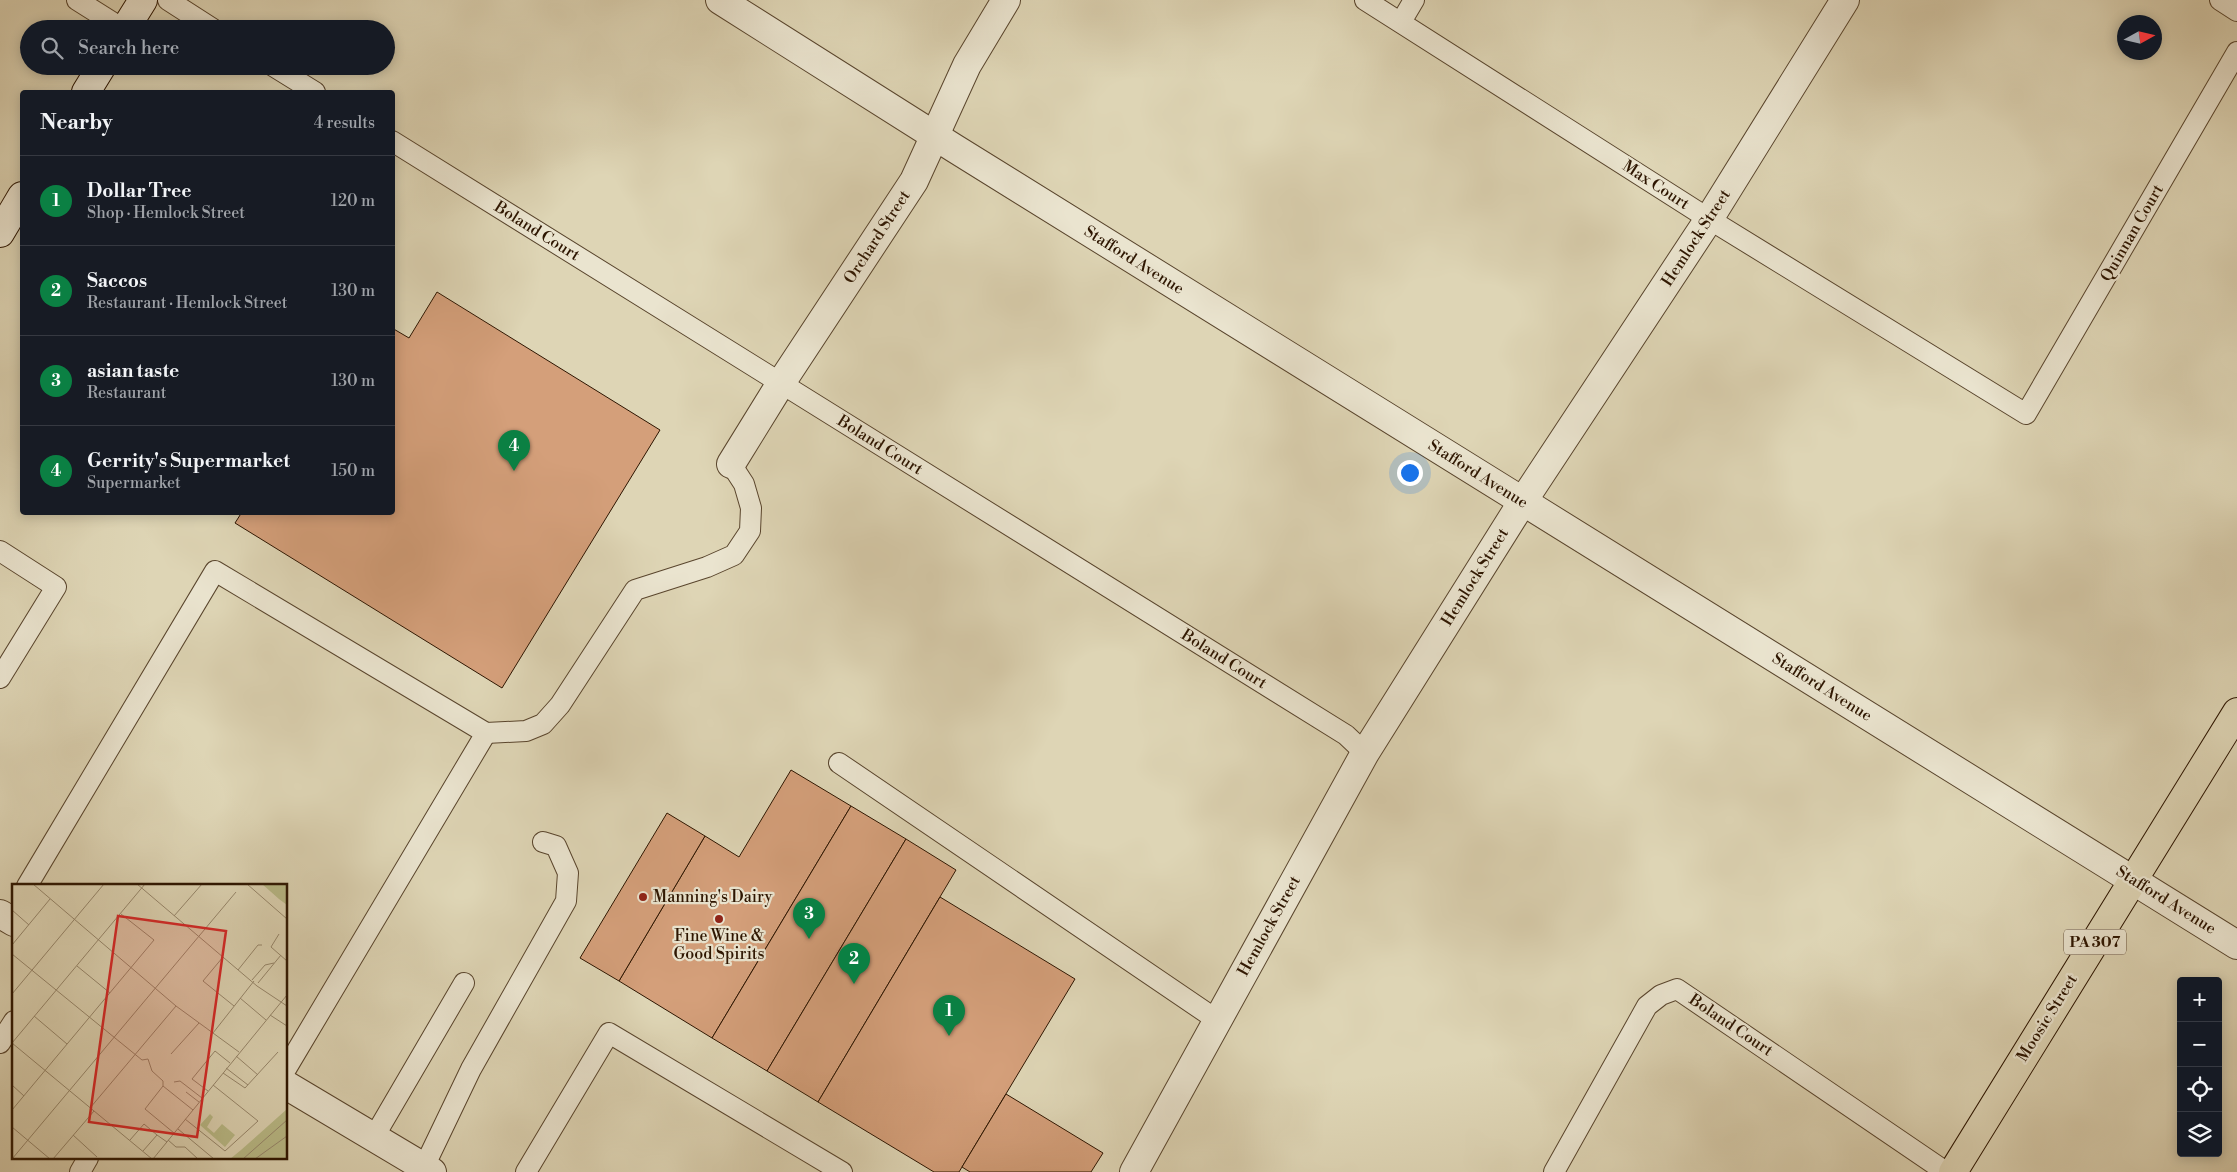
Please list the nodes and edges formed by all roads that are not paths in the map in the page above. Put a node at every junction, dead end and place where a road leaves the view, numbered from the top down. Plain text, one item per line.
1 (76, 0) edge
2 (143, 0) edge
3 (168, 0) edge
4 (720, 0) edge
5 (1006, 0) edge
6 (1365, 0) edge
7 (1414, 0) edge
8 (1845, 0) edge
9 (2220, 0) edge
10 (2237, 11) edge
11 (109, 20) edge
12 (130, 20) edge
13 (199, 20) edge
14 (1401, 22) junction
15 (2237, 52) edge
16 (96, 75) edge
17 (288, 75) edge
18 (87, 90) edge
19 (312, 90) edge
20 (935, 135) junction
21 (395, 143) edge
22 (20, 199) edge
23 (1709, 219) junction
24 (0, 233) edge
25 (781, 383) junction
26 (2026, 414) joint
27 (731, 464) joint
28 (1522, 501) junction
29 (0, 551) edge
30 (0, 678) edge
31 (2237, 712) edge
32 (486, 733) junction
33 (1365, 753) junction
34 (838, 763) dead end
35 (543, 842) dead end
36 (2133, 879) junction
37 (28, 884) edge
38 (2237, 945) edge
39 (464, 984) dead end
40 (1218, 1020) junction
41 (12, 1024) edge
42 (0, 1043) edge
43 (288, 1066) edge
44 (288, 1086) edge
45 (374, 1138) junction
46 (87, 1160) edge
47 (428, 1170) edge
48 (80, 1172) edge
49 (526, 1172) edge
50 (842, 1172) edge
51 (1134, 1172) edge
52 (1554, 1172) edge
53 (1946, 1172) edge
54 (1953, 1172) edge

1 - 11 lane
2 - 12 street
3 - 13 lane
4 - 20 street, Stafford Avenue
5 - 20 street, Orchard Street
6 - 14 lane, Max Court
7 - 14 lane
8 - 23 street, Hemlock Street
9 - 10 lane
14 - 23 lane, Max Court
15 - 26 lane, Quinnan Court
16 - 18 street
17 - 19 lane
20 - 25 street, Orchard Street
20 - 28 street, Stafford Avenue
21 - 25 lane, Boland Court
22 - 24 street
23 - 26 lane, Max Court
23 - 28 street, Hemlock Street
25 - 27 street, Orchard Street
25 - 33 lane, Boland Court
27 - 32 lane
28 - 33 street, Hemlock Street
28 - 36 street, Stafford Avenue
29 - 30 lane
31 - 36 main road, Moosic Street / PA 307
32 - 37 lane
32 - 43 lane
33 - 40 street, Hemlock Street
34 - 40 lane
35 - 47 lane
36 - 38 street, Stafford Avenue
36 - 54 main road, Moosic Street / PA 307
39 - 45 lane
40 - 51 street, Hemlock Street
41 - 42 lane
44 - 45 street
45 - 47 street
46 - 48 lane
49 - 50 lane
52 - 53 lane, Boland Court

